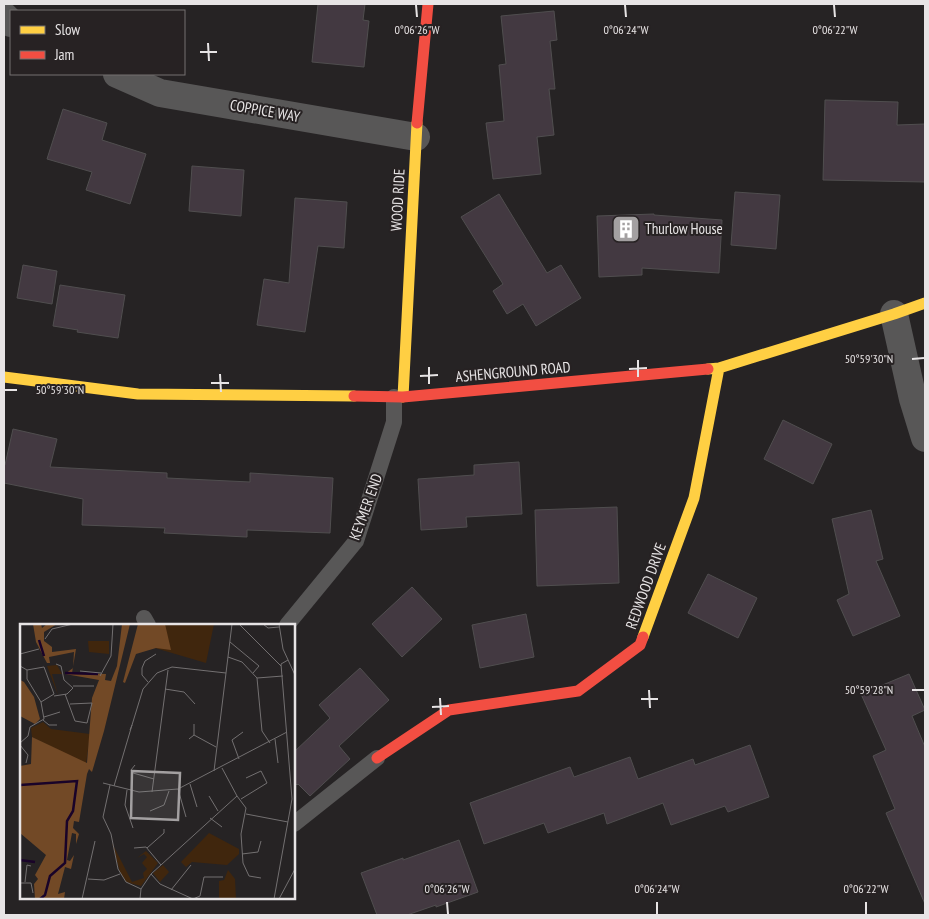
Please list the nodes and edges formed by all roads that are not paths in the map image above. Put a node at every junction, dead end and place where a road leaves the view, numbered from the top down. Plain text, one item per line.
1 (428, 4) edge
2 (119, 75) edge
3 (416, 137) junction
4 (925, 303) edge
5 (894, 314) junction
6 (719, 368) junction
7 (4, 377) edge
8 (398, 397) junction
9 (925, 438) edge
10 (288, 624) edge
11 (377, 758) joint
12 (295, 823) edge

1 - 3 street, WOOD RIDE
2 - 3 street, COPPICE WAY
3 - 8 street, WOOD RIDE
4 - 5 street, ASHENGROUND ROAD
5 - 6 street, ASHENGROUND ROAD
5 - 9 street
6 - 8 street, ASHENGROUND ROAD
6 - 11 street, REDWOOD DRIVE
7 - 8 street, ASHENGROUND ROAD
8 - 10 lane, KEYMER END
11 - 12 lane

